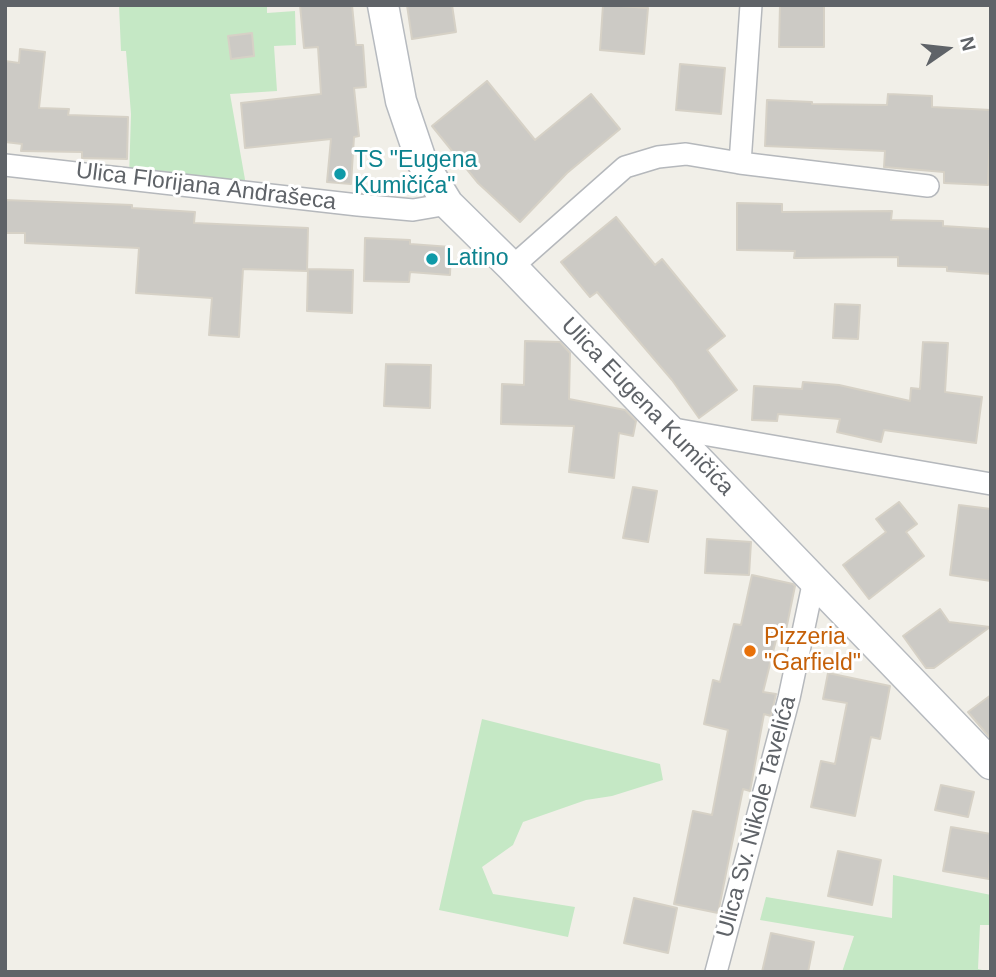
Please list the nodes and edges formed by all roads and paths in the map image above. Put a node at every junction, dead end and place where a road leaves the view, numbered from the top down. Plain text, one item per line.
1 (383, 5) edge
2 (751, 5) edge
3 (740, 163) junction
4 (5, 165) edge
5 (928, 186) dead end
6 (447, 204) junction
7 (512, 267) junction
8 (668, 428) junction
9 (991, 484) edge
10 (814, 580) junction
11 (991, 764) edge
12 (716, 972) edge

1 - 6 street, Ulica Eugena Kumičića
2 - 3 street
3 - 5 street
3 - 7 street
4 - 6 street, Ulica Florijana Andrašeca
6 - 7 street, Ulica Eugena Kumičića
7 - 8 street, Ulica Eugena Kumičića
8 - 9 street
8 - 10 street, Ulica Eugena Kumičića
10 - 11 street, Ulica Eugena Kumičića
10 - 12 street, Ulica Sv. Nikole Tavelića

